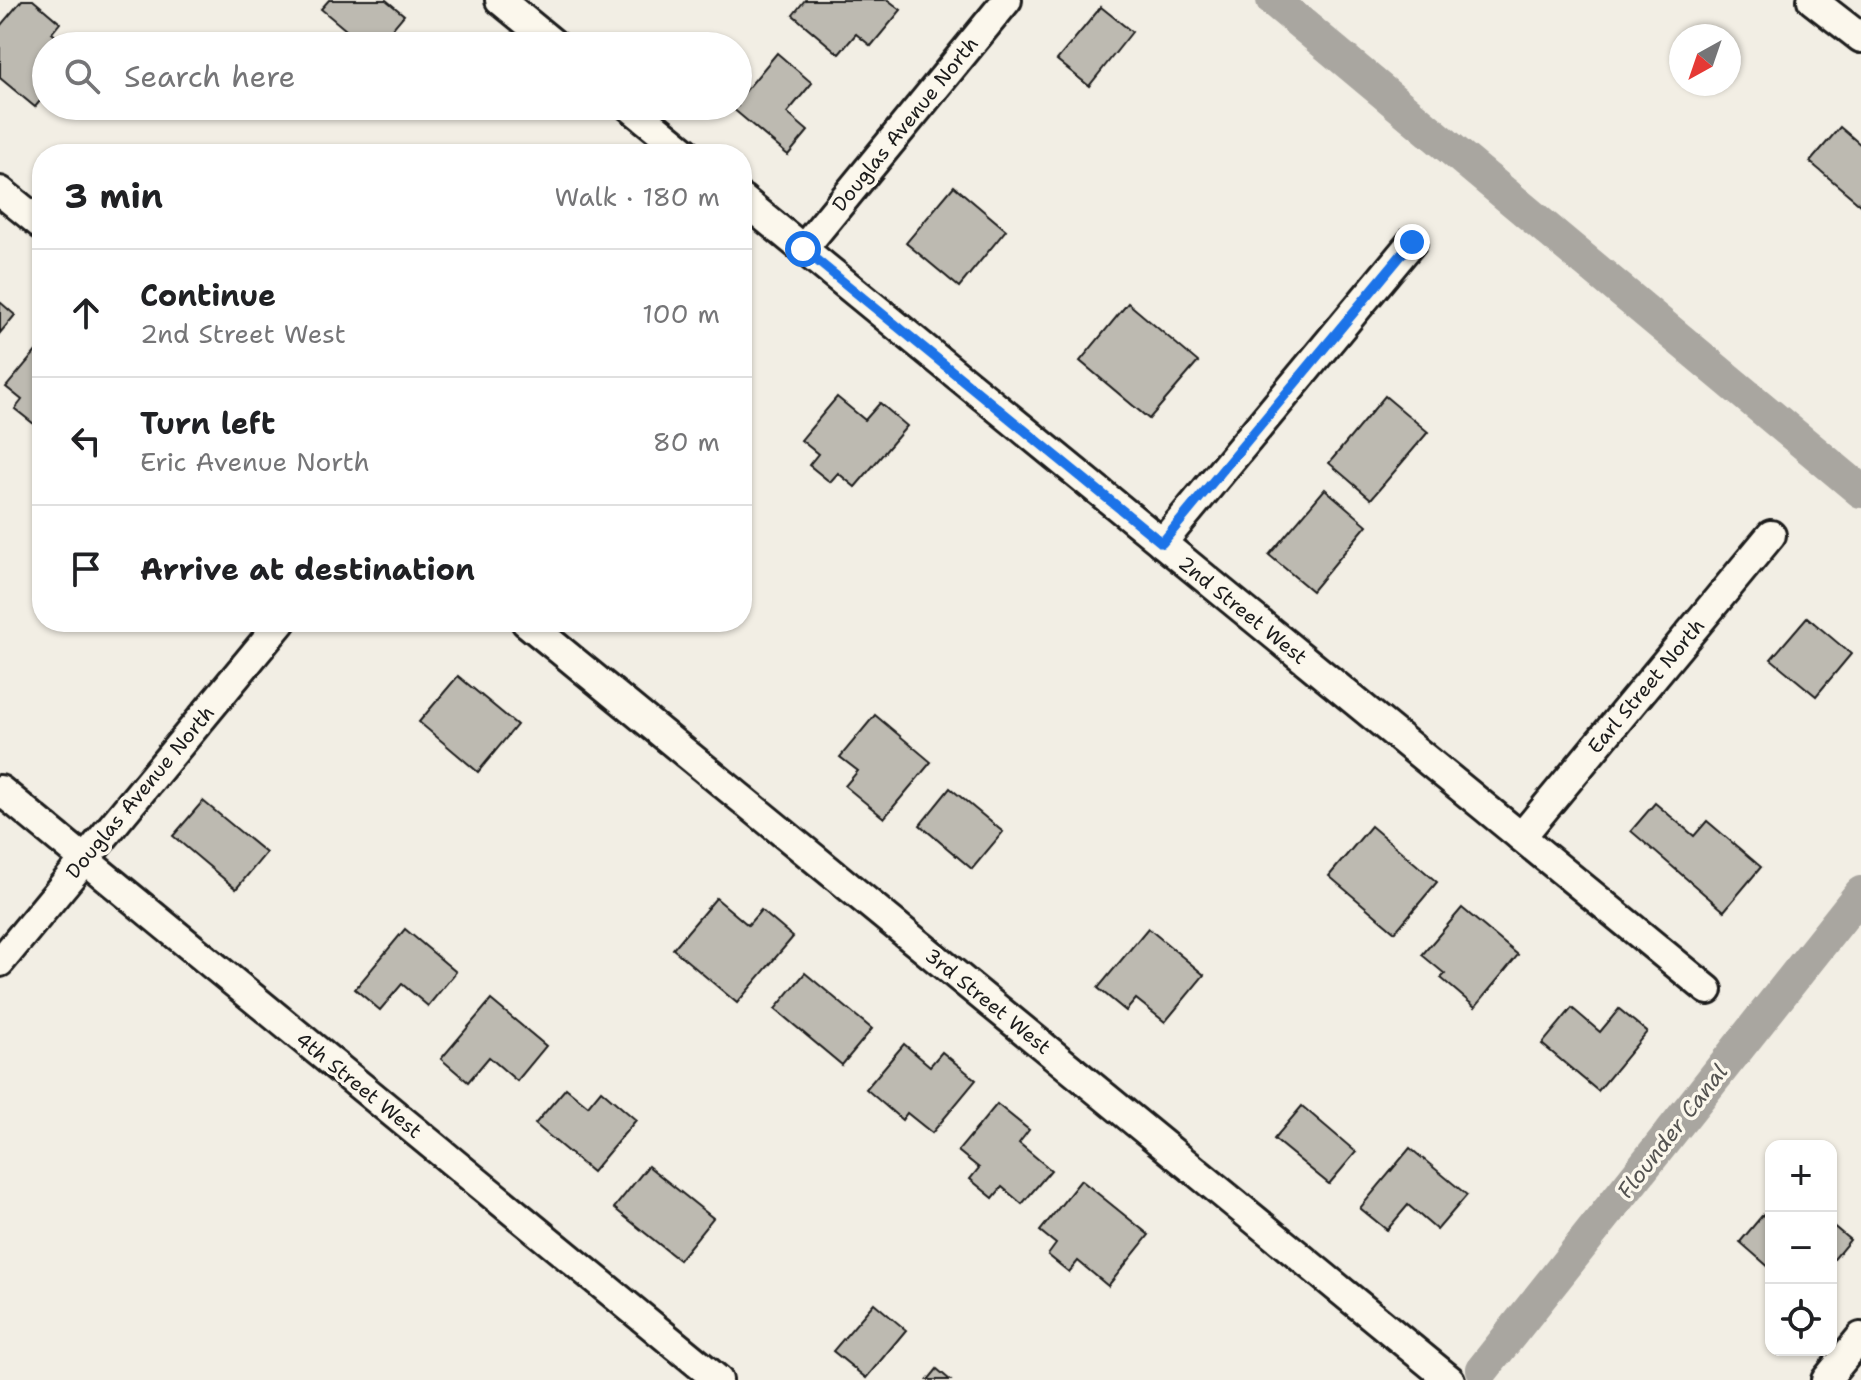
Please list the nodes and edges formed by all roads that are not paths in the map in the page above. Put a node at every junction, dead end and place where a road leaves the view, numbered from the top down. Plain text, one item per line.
1 (500, 0) edge
2 (1007, 0) edge
3 (1812, 0) edge
4 (539, 32) edge
5 (1861, 38) edge
6 (644, 120) edge
7 (670, 144) edge
8 (0, 191) edge
9 (752, 207) edge
10 (32, 217) edge
11 (1412, 242) dead end
12 (803, 249) junction
13 (1771, 535) dead end
14 (1162, 543) junction
15 (273, 632) edge
16 (538, 632) edge
17 (0, 790) edge
18 (1521, 837) junction
19 (85, 859) junction
20 (0, 962) edge
21 (1708, 990) dead end
22 (1861, 1337) edge
23 (718, 1380) edge
24 (1450, 1380) edge
25 (1826, 1380) edge

1 - 4 street
2 - 12 street, Douglas Avenue North
3 - 5 street
6 - 7 street
8 - 10 street
9 - 12 street, 2nd Street West
11 - 14 street
12 - 14 street, 2nd Street West
13 - 18 street, Earl Street North
14 - 18 street, 2nd Street West
15 - 19 street, Douglas Avenue North
16 - 24 street, 3rd Street West
17 - 19 street, 4th Street West
18 - 21 street, 2nd Street West
19 - 20 street, Douglas Avenue North
19 - 23 street, 4th Street West
22 - 25 street

